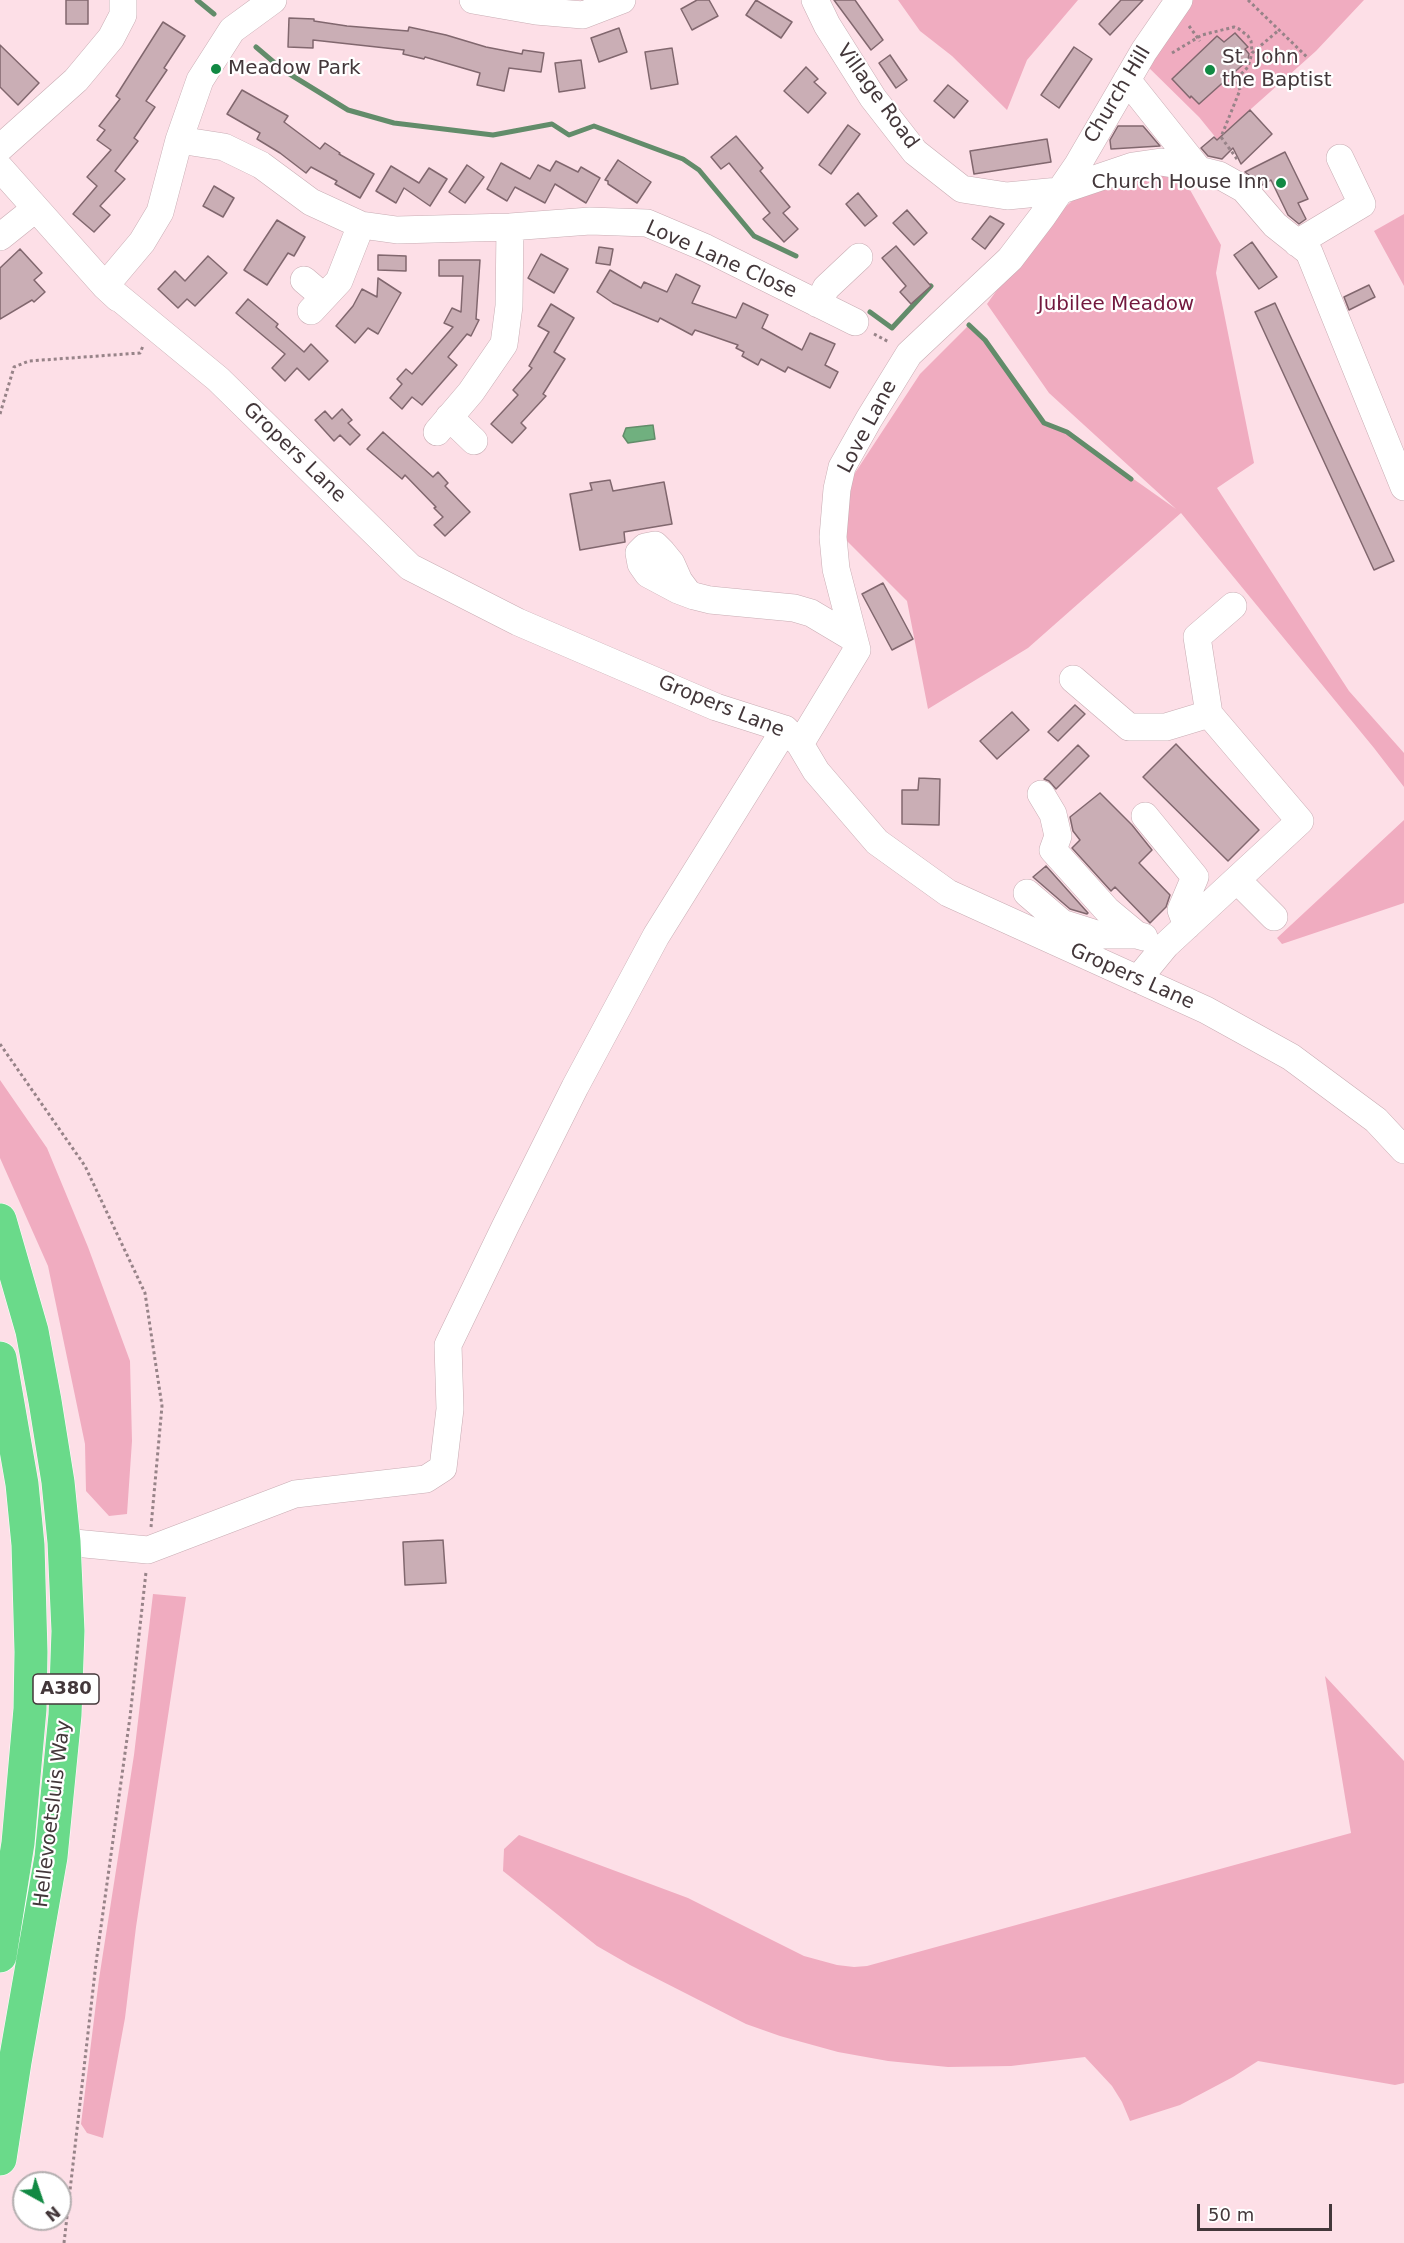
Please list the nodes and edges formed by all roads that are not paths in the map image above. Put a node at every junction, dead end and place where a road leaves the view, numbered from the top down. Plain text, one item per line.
1 (123, 0) edge
2 (273, 0) edge
3 (473, 0) edge
4 (622, 0) edge
5 (815, 0) edge
6 (1179, 0) edge
7 (1126, 80) junction
8 (179, 140) junction
9 (0, 148) edge
10 (1340, 158) dead end
11 (0, 168) edge
12 (1198, 169) junction
13 (1059, 191) junction
14 (28, 201) junction
15 (361, 225) junction
16 (510, 227) junction
17 (0, 237) edge
18 (1297, 243) junction
19 (859, 257) dead end
20 (105, 286) junction
21 (313, 296) dead end
22 (818, 304) junction
23 (855, 322) road end
24 (150, 326) road end
25 (474, 441) dead end
26 (1404, 487) edge
27 (688, 593) dead end
28 (1233, 606) dead end
29 (853, 638) junction
30 (1073, 679) dead end
31 (1209, 714) junction
32 (793, 736) junction
33 (1041, 794) dead end
34 (1145, 816) dead end
35 (1237, 880) junction
36 (1027, 893) dead end
37 (1274, 917) dead end
38 (1187, 926) junction
39 (1137, 934) junction
40 (1166, 945) junction
41 (1138, 979) junction
42 (1404, 1150) edge
43 (0, 1220) edge
44 (0, 1358) edge
45 (64, 1542) junction
46 (0, 1956) edge
47 (0, 2159) edge

1 - 9 street
2 - 8 street
3 - 4 street
5 - 13 street, Village Road
6 - 7 street, Church Hill
7 - 12 street
7 - 13 street, Church Hill
8 - 15 street
8 - 20 street
10 - 18 street
11 - 14 street
12 - 13 street, Village Road
12 - 18 street, Village Road
13 - 29 street, Love Lane
14 - 17 street
14 - 20 street
15 - 16 street
15 - 21 street
16 - 22 street, Love Lane Close
16 - 25 street
18 - 26 street, Village Road
19 - 22 street
20 - 24 street
20 - 32 street, Gropers Lane
22 - 23 street, Love Lane Close
27 - 29 street
28 - 31 street
29 - 32 street, Love Lane
30 - 31 street
31 - 35 street
32 - 41 street, Gropers Lane
32 - 45 street, Love Lane
33 - 39 street
34 - 38 street
35 - 37 street
35 - 38 street
36 - 39 street
38 - 40 street
39 - 40 street
40 - 41 street
41 - 42 street, Gropers Lane
43 - 45 highway, Hellevoetsluis Way / A380
44 - 46 highway, Hellevoetsluis Way / A380
45 - 47 highway, Hellevoetsluis Way / A380

